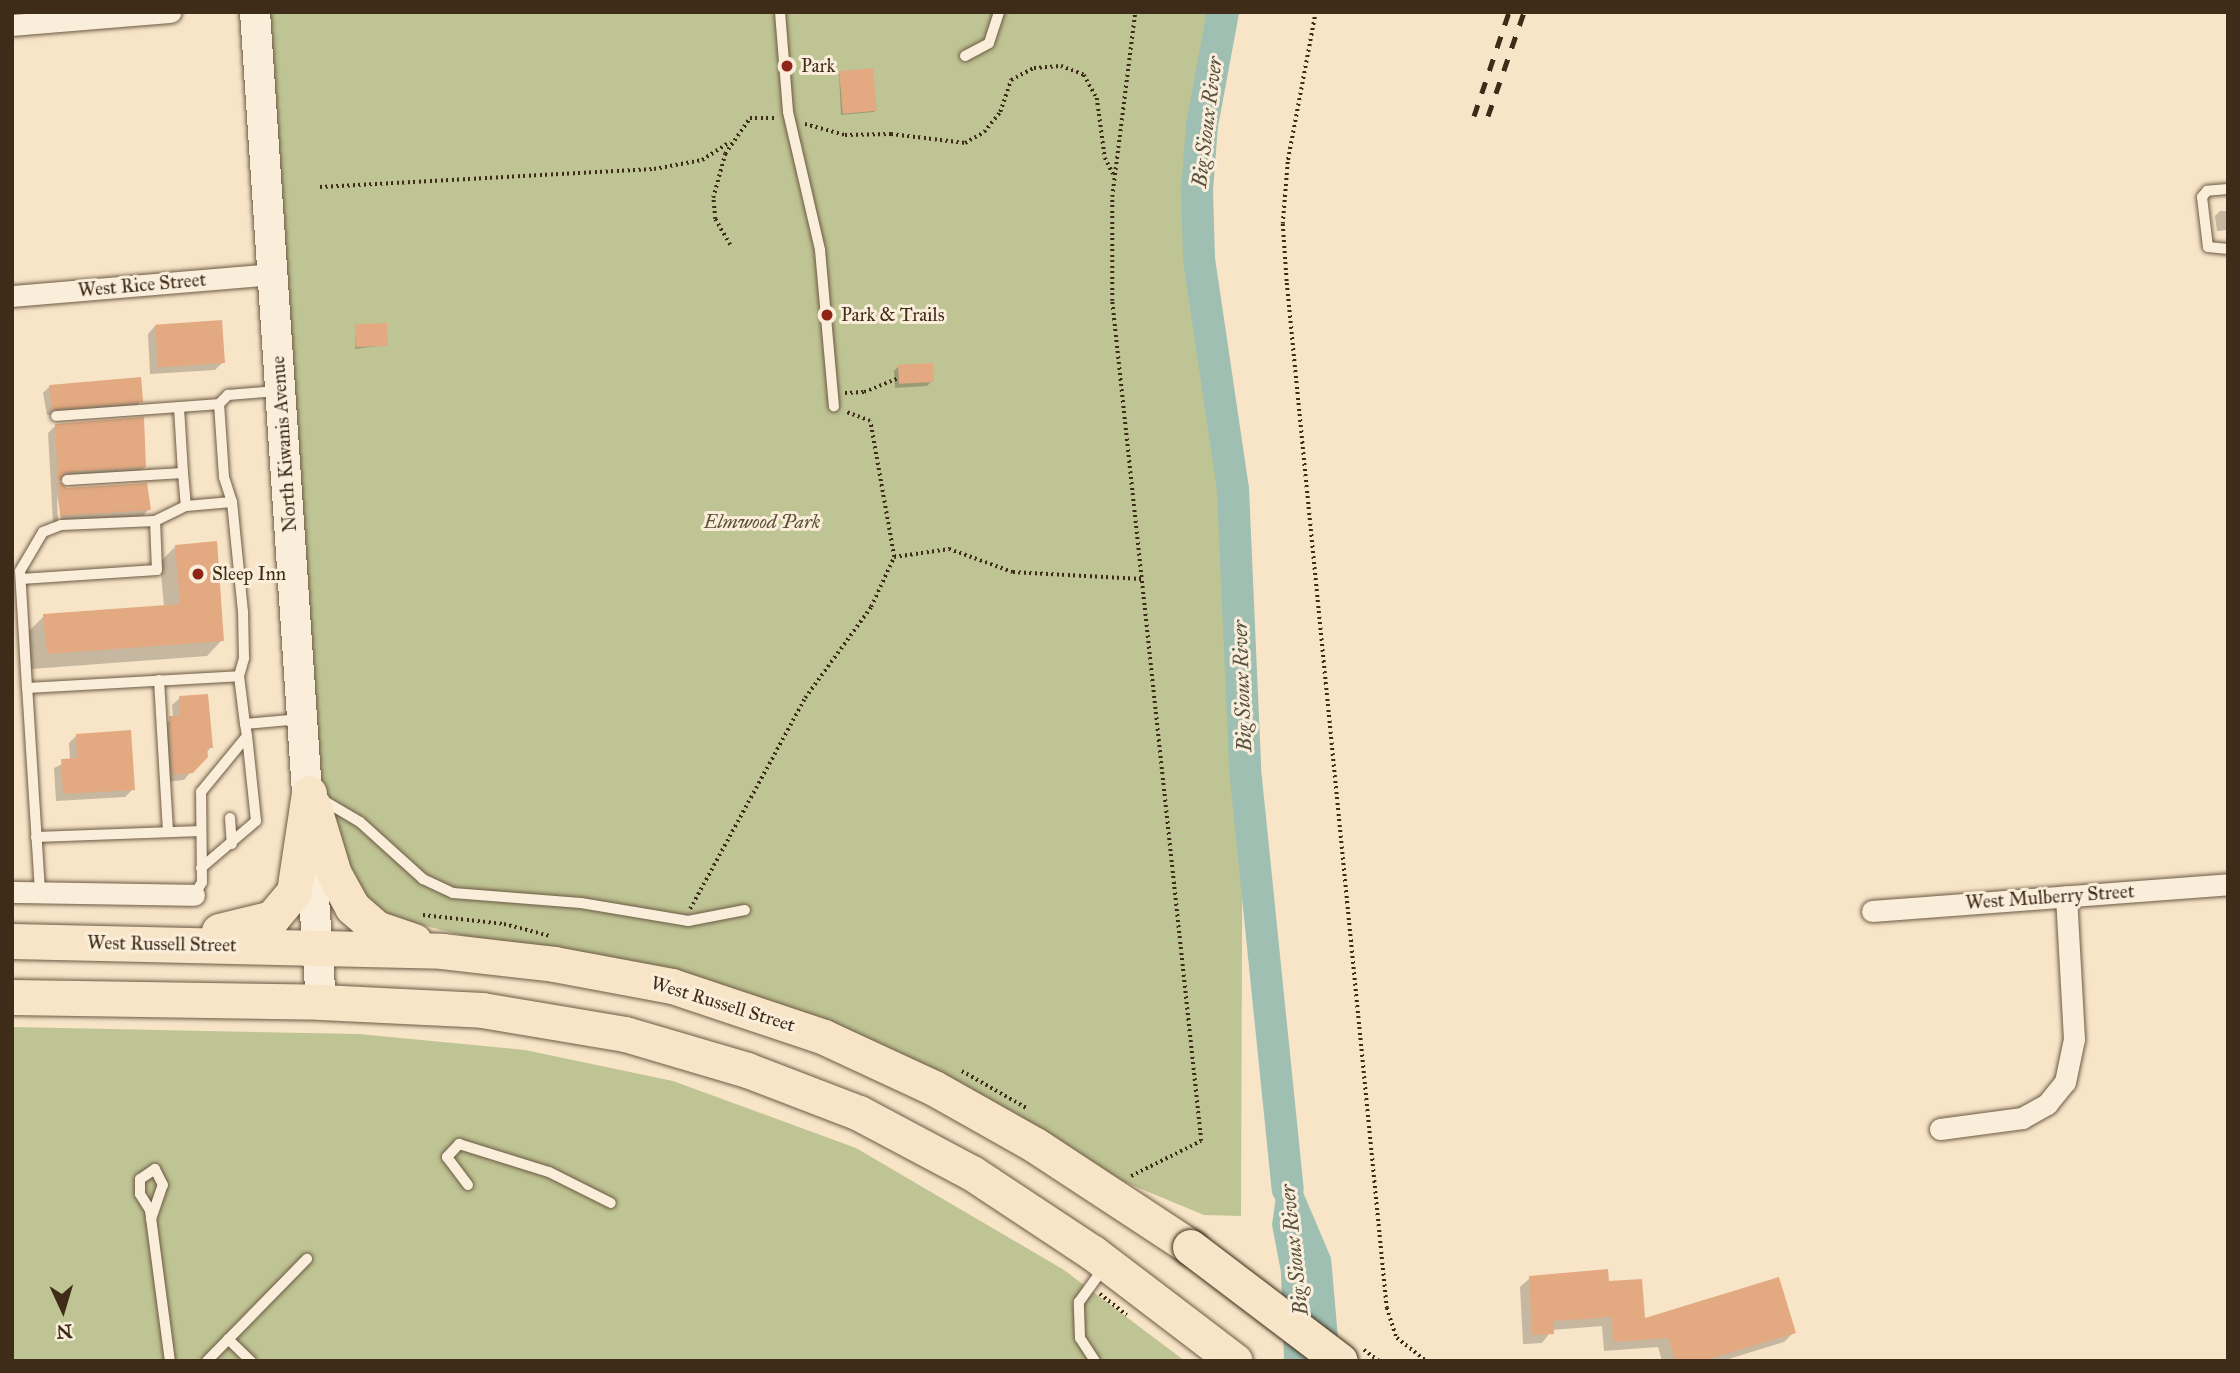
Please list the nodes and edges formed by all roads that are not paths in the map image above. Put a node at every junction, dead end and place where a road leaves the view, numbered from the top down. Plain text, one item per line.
1 (170, 12) edge
2 (255, 12) edge
3 (780, 12) edge
4 (999, 12) edge
5 (12, 25) edge
6 (965, 56) dead end
7 (2228, 189) edge
8 (2228, 249) edge
9 (272, 274) junction
10 (12, 296) edge
11 (280, 390) junction
12 (833, 400) road end
13 (219, 404) junction
14 (178, 407) junction
15 (56, 416) dead end
16 (183, 473) junction
17 (67, 480) dead end
18 (232, 502) junction
19 (186, 506) junction
20 (155, 521) junction
21 (20, 579) junction
22 (239, 676) junction
23 (159, 680) junction
24 (27, 688) junction
25 (304, 719) junction
26 (245, 724) junction
27 (247, 736) junction
28 (224, 765) junction
29 (226, 780) dead end
30 (309, 793) junction
31 (230, 818) dead end
32 (201, 831) junction
33 (168, 832) junction
34 (36, 837) junction
35 (232, 844) junction
36 (201, 868) junction
37 (2228, 884) edge
38 (12, 892) edge
39 (40, 892) junction
40 (194, 895) joint
41 (2066, 896) junction
42 (745, 910) dead end
43 (1872, 911) dead end
44 (12, 942) edge
45 (103, 943) junction
46 (320, 947) junction
47 (479, 954) junction
48 (12, 997) edge
49 (321, 1002) junction
50 (1940, 1129) dead end
51 (468, 1185) dead end
52 (611, 1203) dead end
53 (151, 1219) dead end
54 (307, 1259) dead end
55 (1107, 1264) junction
56 (228, 1339) junction
57 (170, 1361) edge
58 (207, 1361) edge
59 (251, 1361) edge
60 (1095, 1361) edge
61 (1234, 1361) edge
62 (1340, 1361) edge

1 - 5 street
2 - 9 main road, North Kiwanis Avenue
3 - 12 lane
4 - 6 lane
7 - 8 lane
9 - 10 street, West Rice Street
9 - 11 main road, North Kiwanis Avenue
11 - 13 lane
11 - 25 main road, North Kiwanis Avenue
13 - 14 lane
13 - 18 lane
14 - 15 lane
14 - 16 lane
16 - 17 lane
16 - 19 lane
18 - 19 lane
18 - 22 lane
19 - 20 lane
20 - 21 lane
20 - 21 lane
21 - 24 lane
22 - 23 lane
22 - 26 lane
23 - 24 lane
23 - 33 lane
24 - 34 lane
25 - 26 lane
25 - 30 main road, North Kiwanis Avenue
26 - 27 lane
27 - 28 lane
27 - 35 lane
28 - 29 lane
28 - 32 lane
30 - 42 lane
30 - 45 highway
30 - 46 main road, North Kiwanis Avenue
30 - 47 highway
31 - 35 lane
32 - 33 lane
32 - 36 lane
33 - 34 lane
34 - 39 lane
35 - 36 lane
36 - 40 lane
37 - 41 street, West Mulberry Street
38 - 39 street
39 - 40 street
41 - 43 street, West Mulberry Street
41 - 50 street
44 - 45 highway, West Russell Street
45 - 46 highway, West Russell Street
46 - 47 highway, West Russell Street
46 - 49 main road, North Kiwanis Avenue
47 - 62 highway, West Russell Street, bridge
48 - 49 highway
49 - 55 highway
51 - 52 lane
53 - 57 lane
54 - 56 lane
55 - 60 lane
55 - 61 highway
56 - 58 lane
56 - 59 lane

